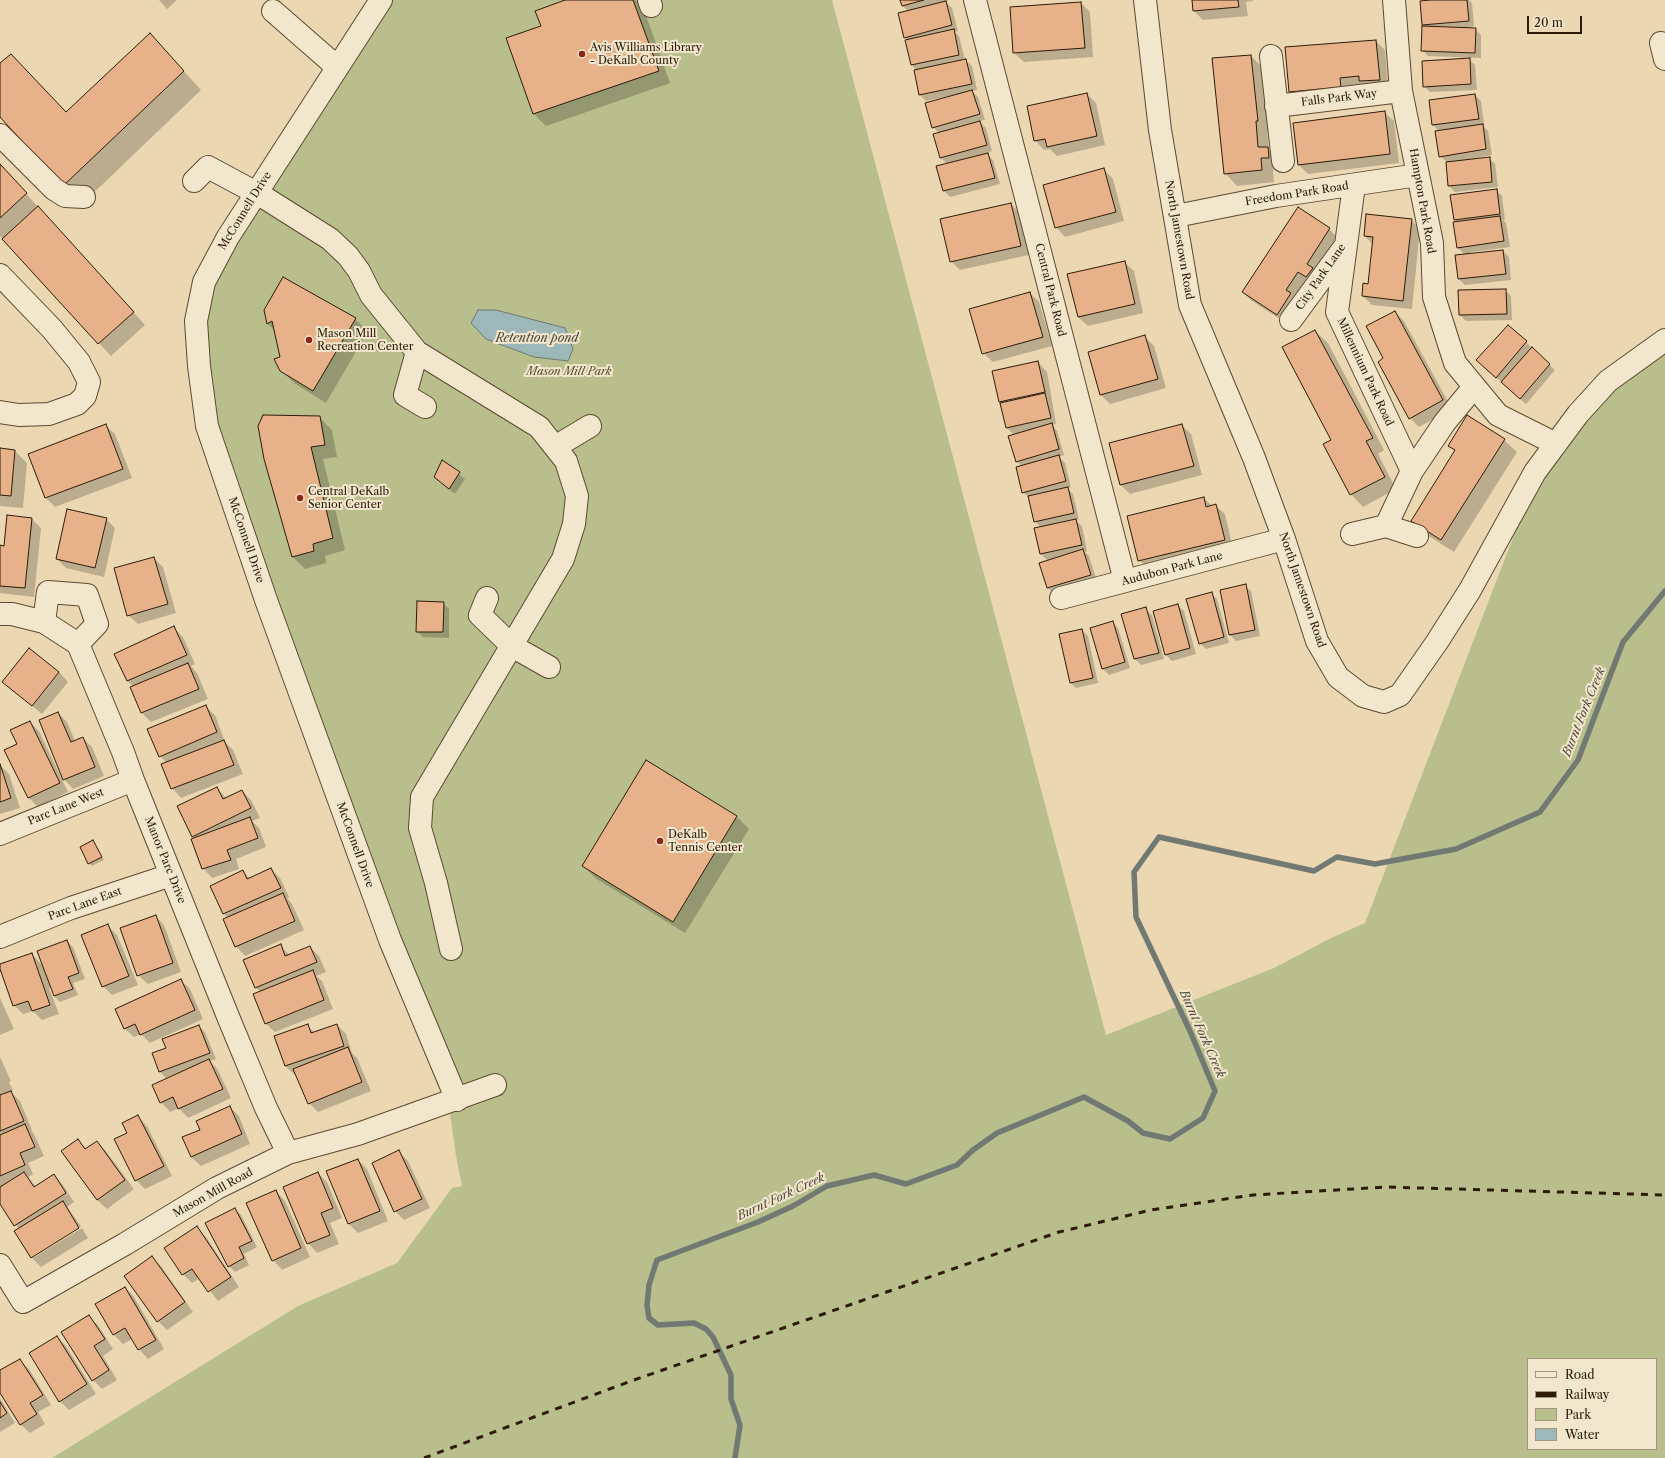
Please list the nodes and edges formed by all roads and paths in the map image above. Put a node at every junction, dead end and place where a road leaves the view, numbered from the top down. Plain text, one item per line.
1 (382, 0) edge
2 (975, 0) edge
3 (1145, 0) edge
4 (1394, 0) edge
5 (273, 11) dead end
6 (1271, 56) dead end
7 (337, 67) junction
8 (1401, 91) junction
9 (1276, 106) junction
10 (0, 135) edge
11 (1283, 161) dead end
12 (1418, 175) junction
13 (194, 181) dead end
14 (1354, 185) junction
15 (256, 193) junction
16 (84, 197) dead end
17 (1176, 216) junction
18 (1346, 245) junction
19 (0, 275) edge
20 (1291, 320) dead end
21 (1665, 340) edge
22 (417, 352) junction
23 (1474, 387) junction
24 (425, 407) dead end
25 (0, 412) edge
26 (590, 426) dead end
27 (1556, 444) junction
28 (555, 447) junction
29 (1412, 471) junction
30 (1386, 526) junction
31 (1352, 534) dead end
32 (1417, 536) dead end
33 (1284, 539) junction
34 (1125, 581) junction
35 (487, 598) dead end
36 (1060, 598) dead end
37 (0, 614) edge
38 (44, 622) junction
39 (78, 644) junction
40 (512, 646) junction
41 (549, 667) dead end
42 (133, 780) junction
43 (0, 834) edge
44 (441, 836) dead end
45 (428, 858) junction
46 (171, 875) junction
47 (0, 937) edge
48 (451, 949) dead end
49 (495, 1085) dead end
50 (457, 1100) junction
51 (288, 1153) junction
52 (0, 1265) edge

1 - 7 street, McConnell Drive
2 - 34 street, Central Park Road
3 - 17 street, North Jamestown Road
4 - 8 street, Hampton Park Road
5 - 7 street
6 - 9 street
7 - 15 street, McConnell Drive
8 - 9 street, Falls Park Way
8 - 12 street, Hampton Park Road
9 - 11 street
10 - 16 street
12 - 14 street, Freedom Park Road
12 - 23 street, Hampton Park Road
13 - 15 street
14 - 17 street, Freedom Park Road
14 - 18 street, City Park Lane
15 - 22 street
15 - 50 street, McConnell Drive
17 - 33 street, North Jamestown Road
18 - 20 street, City Park Lane
18 - 29 street, Millennium Park Road
19 - 25 street
21 - 27 street, North Jamestown Road
22 - 24 street
22 - 28 street
23 - 27 street, Hampton Park Road
23 - 29 street
26 - 28 street
27 - 33 street, North Jamestown Road
28 - 40 street
29 - 30 street
30 - 31 street
30 - 32 street
33 - 34 street, Audubon Park Lane
34 - 36 street, Audubon Park Lane
35 - 40 street
37 - 38 street
38 - 39 street
38 - 39 street
39 - 42 street, Manor Parc Drive
40 - 41 street
40 - 45 street
42 - 43 street, Parc Lane West
42 - 46 street, Manor Parc Drive
44 - 45 street
45 - 48 street
46 - 47 street, Parc Lane East
46 - 51 street, Manor Parc Drive
49 - 50 street, Mason Mill Road
50 - 51 street, Mason Mill Road
51 - 52 street, Mason Mill Road

